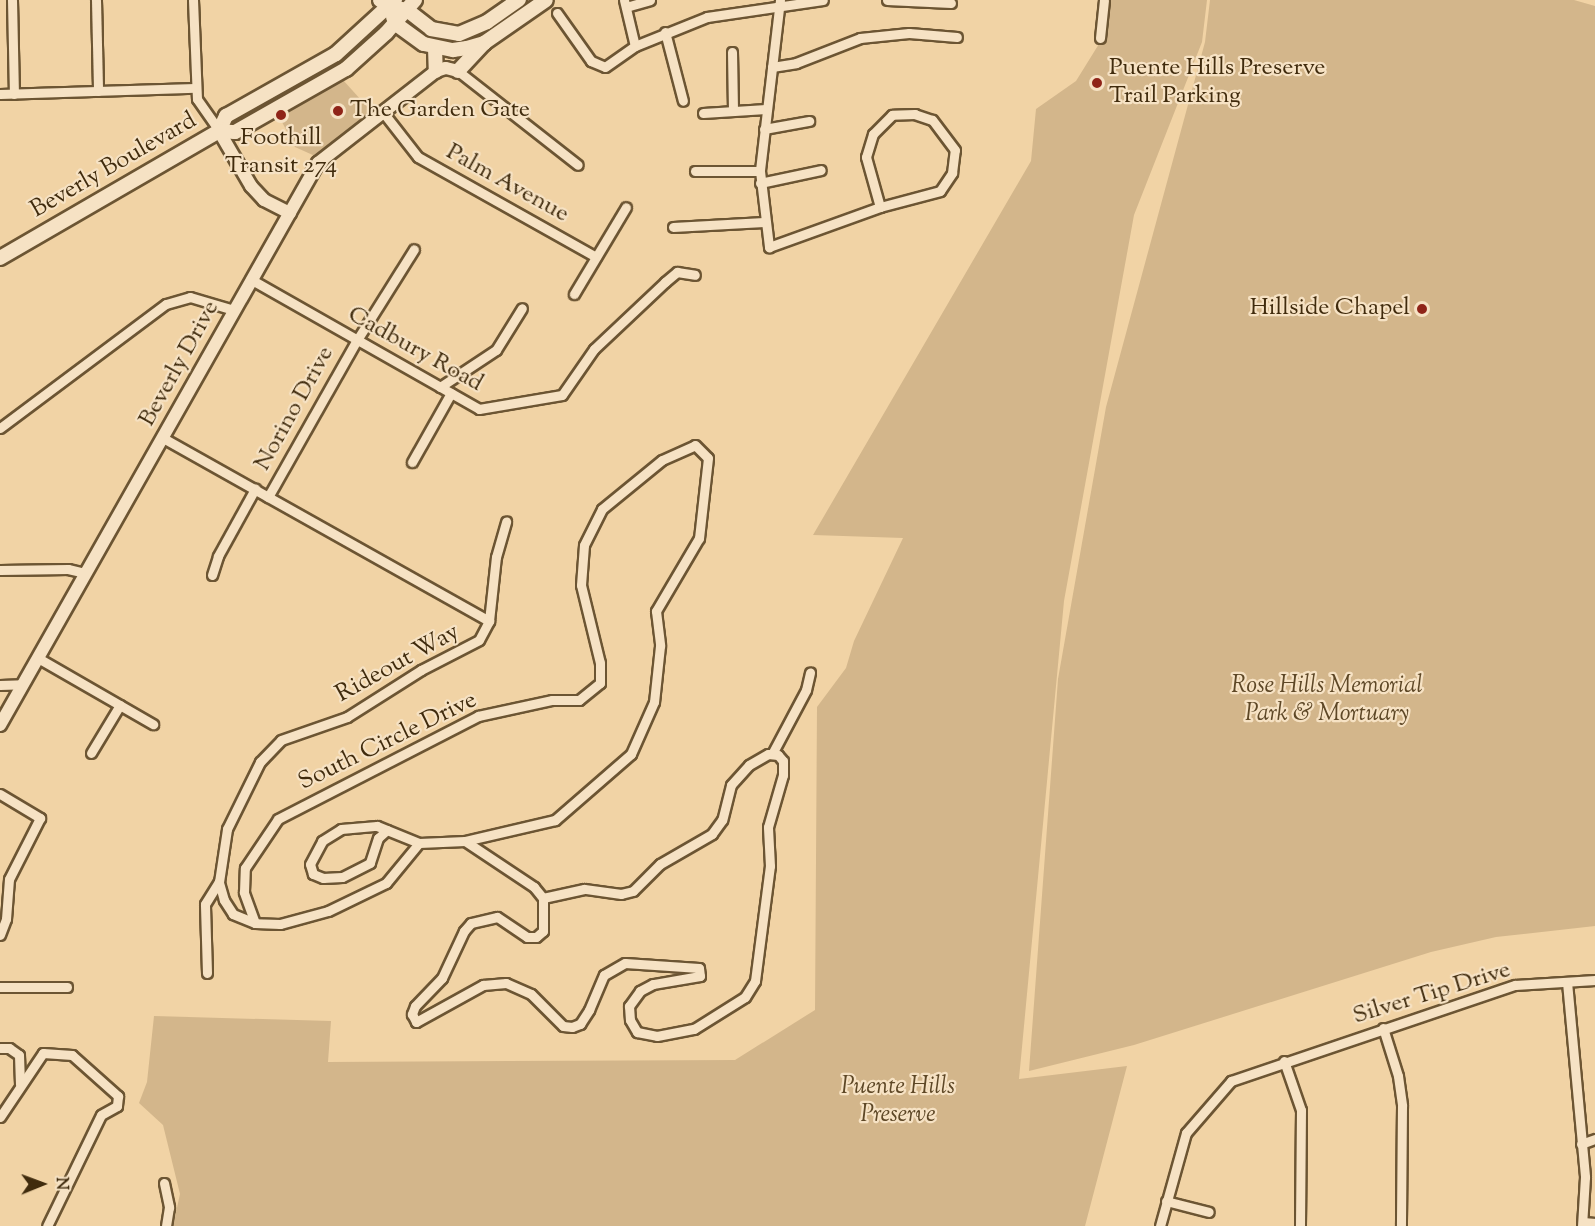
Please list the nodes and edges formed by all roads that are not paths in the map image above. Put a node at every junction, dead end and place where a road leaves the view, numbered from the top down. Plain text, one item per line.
1 (12, 0) edge
2 (96, 0) edge
3 (193, 0) edge
4 (519, 0) edge
5 (650, 0) edge
6 (823, 0) edge
7 (887, 0) edge
8 (1104, 0) edge
9 (540, 1) edge
10 (388, 2) edge
11 (625, 3) edge
12 (951, 3) dead end
13 (780, 4) edge
14 (412, 5) edge
15 (740, 5) edge
16 (557, 13) dead end
17 (396, 24) junction
18 (665, 32) junction
19 (957, 37) dead end
20 (1100, 39) dead end
21 (484, 43) junction
22 (635, 45) junction
23 (435, 48) junction
24 (732, 52) dead end
25 (772, 67) junction
26 (447, 70) junction
27 (195, 88) junction
28 (98, 91) junction
29 (0, 94) edge
30 (14, 94) junction
31 (683, 101) dead end
32 (766, 109) junction
33 (733, 110) junction
34 (382, 111) junction
35 (703, 112) dead end
36 (809, 121) dead end
37 (764, 129) junction
38 (219, 131) junction
39 (578, 165) dead end
40 (820, 170) dead end
41 (695, 171) dead end
42 (760, 171) junction
43 (760, 183) junction
44 (626, 207) dead end
45 (880, 207) junction
46 (290, 213) junction
47 (764, 222) junction
48 (673, 227) dead end
49 (414, 249) dead end
50 (596, 257) junction
51 (0, 258) edge
52 (695, 275) dead end
53 (252, 280) junction
54 (574, 294) dead end
55 (522, 308) dead end
56 (234, 310) junction
57 (357, 340) junction
58 (440, 387) junction
59 (451, 393) junction
60 (0, 428) edge
61 (163, 438) junction
62 (412, 462) dead end
63 (255, 489) junction
64 (268, 497) junction
65 (506, 521) dead end
66 (0, 570) edge
67 (86, 573) junction
68 (212, 576) dead end
69 (489, 621) junction
70 (38, 657) junction
71 (810, 672) dead end
72 (23, 684) junction
73 (0, 685) edge
74 (120, 705) junction
75 (153, 724) dead end
76 (0, 725) edge
77 (91, 753) dead end
78 (772, 754) junction
79 (0, 794) edge
80 (387, 830) junction
81 (465, 841) junction
82 (419, 843) junction
83 (219, 882) junction
84 (543, 898) junction
85 (255, 923) junction
86 (0, 935) edge
87 (207, 973) dead end
88 (1595, 980) edge
89 (1567, 982) junction
90 (0, 987) edge
91 (67, 987) dead end
92 (1383, 1028) junction
93 (0, 1048) edge
94 (1284, 1061) junction
95 (20, 1084) junction
96 (0, 1117) edge
97 (1595, 1139) edge
98 (1581, 1144) junction
99 (164, 1183) dead end
100 (1166, 1201) junction
101 (1209, 1212) dead end
102 (1595, 1223) edge
103 (1582, 1224) edge
104 (48, 1226) edge
105 (166, 1226) edge
106 (1160, 1226) edge
107 (1300, 1226) edge
108 (1401, 1226) edge

1 - 30 street
2 - 28 street
3 - 27 street
4 - 14 main road
5 - 11 street
6 - 13 street
7 - 12 street
8 - 20 street
9 - 21 main road
10 - 14 main road
10 - 17 main road
10 - 38 main road, Beverly Boulevard
11 - 22 street
13 - 15 street
13 - 25 street
14 - 17 main road, Beverly Boulevard
15 - 18 street
16 - 22 street
17 - 23 main road
17 - 38 main road, Beverly Boulevard
18 - 22 street
18 - 31 street
19 - 25 street
21 - 23 main road
21 - 26 main road
23 - 26 main road
24 - 33 street
25 - 32 street
26 - 34 street, Beverly Drive
26 - 39 street
27 - 28 street
27 - 38 street
28 - 30 street
29 - 30 street
32 - 33 street
32 - 37 street
33 - 35 street
34 - 46 street, Beverly Drive
34 - 50 street, Palm Avenue
36 - 37 street
37 - 42 street
38 - 46 street
38 - 51 main road, Beverly Boulevard
40 - 43 street
41 - 42 street
42 - 43 street
43 - 47 street
44 - 50 street
45 - 45 street
45 - 47 street
46 - 53 street, Beverly Drive
47 - 48 street
49 - 57 street, Norino Drive
50 - 54 street
52 - 59 street, Cadbury Road
53 - 56 street, Beverly Drive
53 - 57 street, Cadbury Road
55 - 58 street
56 - 60 street
56 - 61 street, Beverly Drive
57 - 58 street, Cadbury Road
57 - 64 street, Norino Drive
58 - 59 street, Cadbury Road
59 - 62 street
61 - 63 street, Rideout Way
61 - 67 street, Beverly Drive
63 - 64 street, Rideout Way
63 - 68 street, Norino Drive
64 - 69 street, Rideout Way
65 - 69 street
66 - 67 street
67 - 70 street, Beverly Drive
69 - 83 street, Rideout Way
70 - 72 street, Beverly Drive
70 - 74 street
71 - 78 street
72 - 73 street
72 - 76 street, Beverly Drive
74 - 75 street
74 - 77 street
78 - 84 street
78 - 84 street
79 - 86 street
80 - 80 street
80 - 82 street
81 - 82 street
81 - 84 street
81 - 85 street, South Circle Drive
82 - 85 street
83 - 85 street
83 - 87 street, Rideout Way
88 - 89 street, Silver Tip Drive
89 - 92 street, Silver Tip Drive
89 - 98 street
90 - 91 street
92 - 94 street, Silver Tip Drive
92 - 108 street
93 - 95 street
94 - 100 street, Silver Tip Drive
94 - 107 street
95 - 96 street
95 - 104 street
97 - 98 street
98 - 103 street
99 - 105 street
100 - 101 street
100 - 106 street, Silver Tip Drive
102 - 103 street

